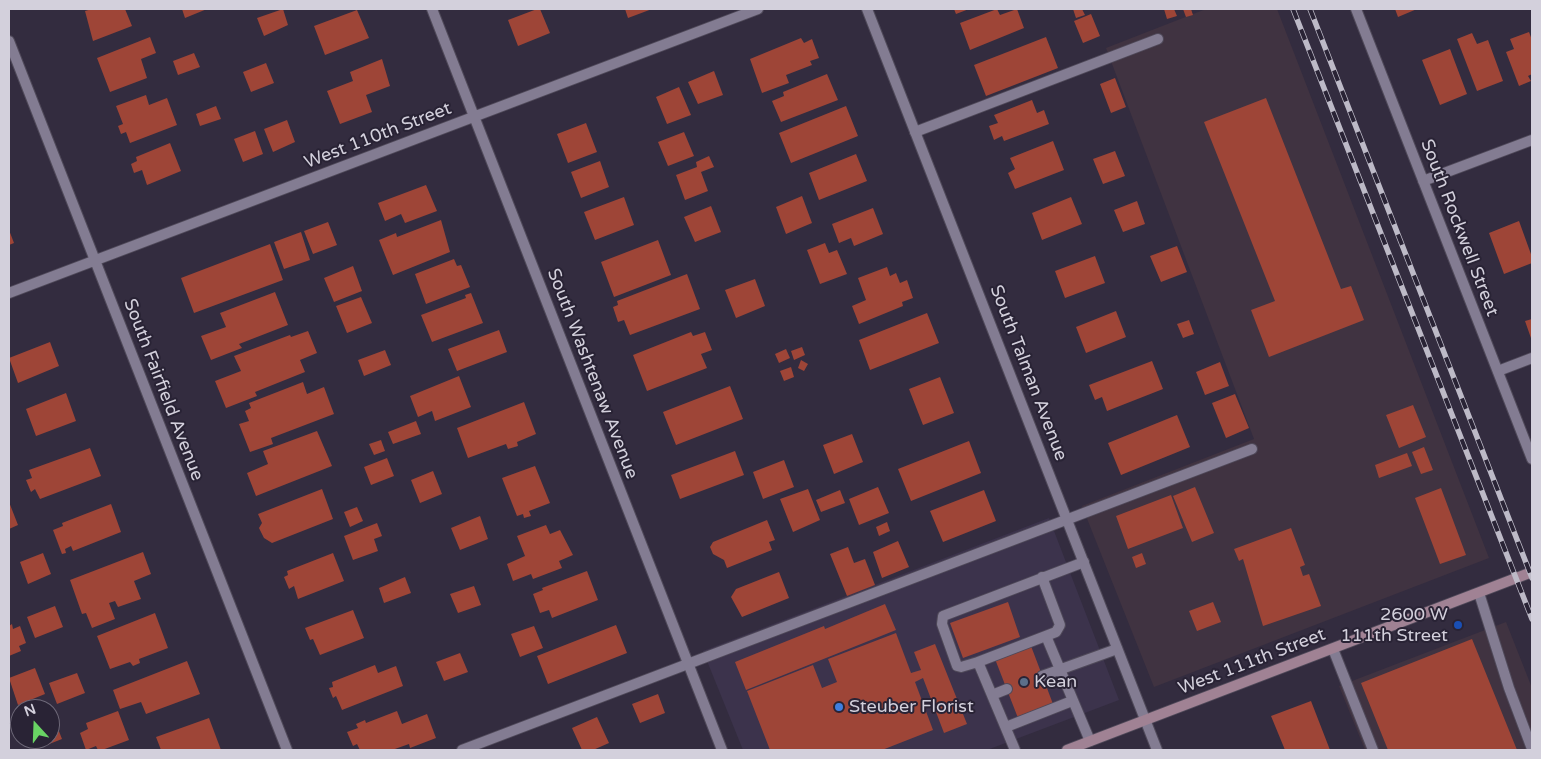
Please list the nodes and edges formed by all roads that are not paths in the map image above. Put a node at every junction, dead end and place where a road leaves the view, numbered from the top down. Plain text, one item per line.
1 (432, 9) edge
2 (758, 9) edge
3 (867, 9) edge
4 (1356, 9) edge
5 (1158, 39) dead end
6 (9, 41) edge
7 (474, 117) junction
8 (915, 132) junction
9 (1532, 140) edge
10 (1424, 181) junction
11 (95, 260) junction
12 (9, 293) edge
13 (1532, 358) edge
14 (1498, 371) junction
15 (1252, 449) dead end
16 (1532, 459) edge
17 (1068, 520) junction
18 (1084, 562) junction
19 (1532, 572) edge
20 (1042, 577) junction
21 (1479, 593) junction
22 (1046, 636) junction
23 (1333, 648) junction
24 (1117, 649) junction
25 (978, 662) junction
26 (688, 665) junction
27 (1059, 669) junction
28 (1042, 676) dead end
29 (1007, 689) dead end
30 (992, 695) junction
31 (1072, 701) junction
32 (1145, 720) junction
33 (1006, 727) junction
34 (1090, 741) junction
35 (1532, 749) edge
36 (287, 750) edge
37 (462, 750) edge
38 (722, 750) edge
39 (1014, 750) edge
40 (1066, 750) edge
41 (1157, 750) edge
42 (1373, 750) edge

1 - 7 street, South Washtenaw Avenue
2 - 7 street, West 110th Street
3 - 8 street, South Talman Avenue
4 - 10 street, South Rockwell Street
5 - 8 street
6 - 11 street, South Fairfield Avenue
7 - 11 street, West 110th Street
7 - 26 street, South Washtenaw Avenue
8 - 17 street, South Talman Avenue
9 - 10 street
10 - 14 street, South Rockwell Street
11 - 12 street, West 110th Street
11 - 36 street, South Fairfield Avenue
13 - 14 street
14 - 16 street, South Rockwell Street
15 - 17 street
17 - 18 street, South Talman Avenue
17 - 26 street
18 - 20 street
18 - 24 street, South Talman Avenue
19 - 21 main road, West 111th Street
20 - 22 street
20 - 25 street
21 - 23 main road, West 111th Street
21 - 35 street
22 - 25 street
22 - 27 street
23 - 32 main road, West 111th Street
23 - 42 street
24 - 27 street
24 - 32 street, South Talman Avenue
25 - 30 street
26 - 37 street
26 - 38 street, South Washtenaw Avenue
27 - 28 street
27 - 31 street
29 - 30 street
30 - 33 street
31 - 33 street
31 - 34 street
32 - 34 main road, West 111th Street
32 - 41 street, South Talman Avenue
33 - 39 street
34 - 40 main road, West 111th Street

